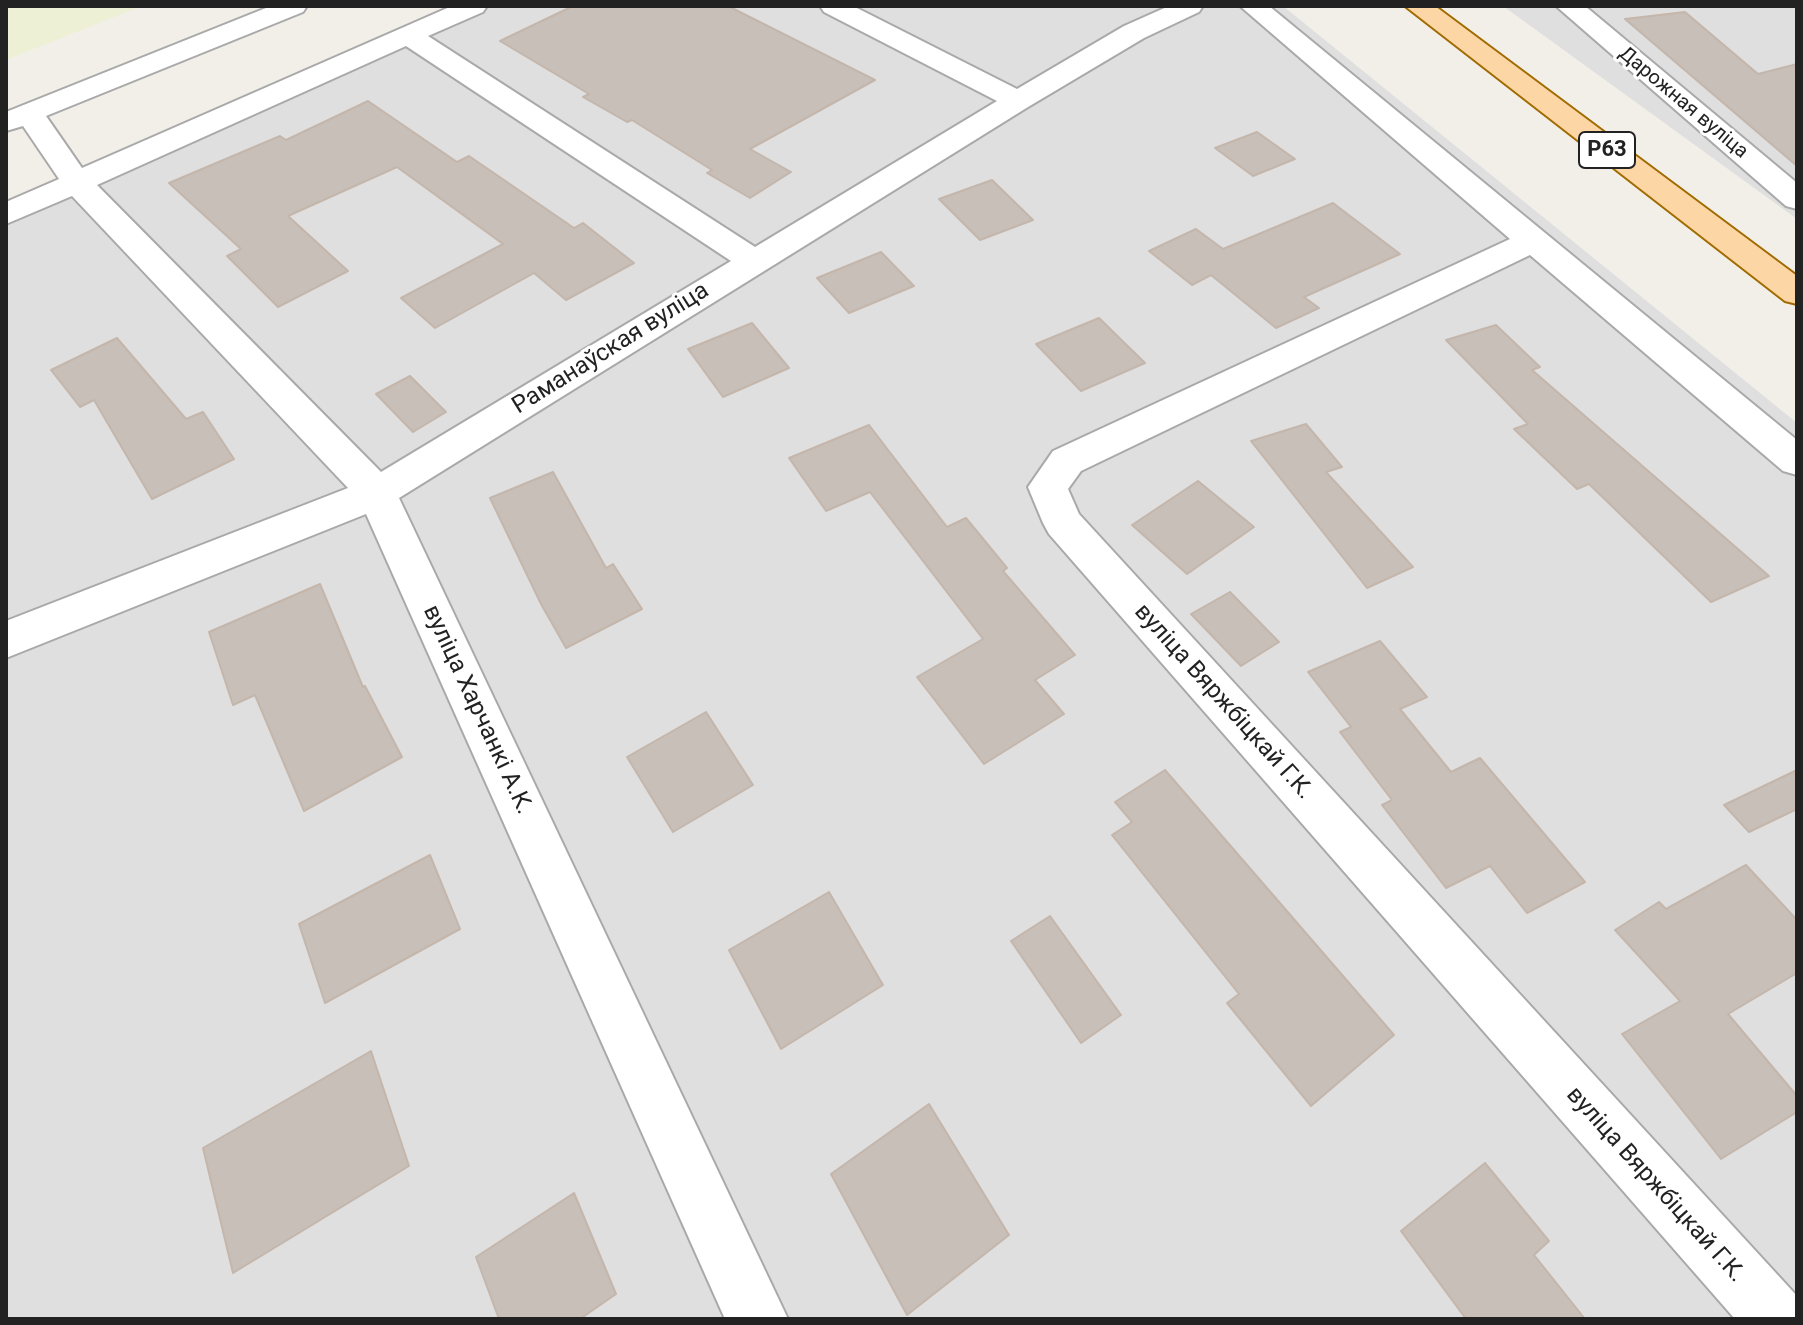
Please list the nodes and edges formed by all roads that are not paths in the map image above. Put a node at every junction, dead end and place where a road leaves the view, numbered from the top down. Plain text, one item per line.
1 (294, 6) edge
2 (474, 6) edge
3 (833, 6) edge
4 (1190, 6) edge
5 (1253, 6) edge
6 (1418, 6) edge
7 (1569, 6) edge
8 (408, 35) junction
9 (1018, 101) junction
10 (17, 117) edge
11 (77, 183) junction
12 (1797, 199) edge
13 (6, 214) edge
14 (1535, 240) junction
15 (753, 261) junction
16 (1797, 293) edge
17 (1797, 461) edge
18 (377, 493) junction
19 (6, 640) edge
20 (757, 1319) edge
21 (1776, 1319) edge

1 - 10 street
2 - 8 street
3 - 9 street
4 - 9 street, Раманаўская вуліца
5 - 14 street
6 - 16 main road, Р63
7 - 12 street, Дарожная вуліца
8 - 11 street
8 - 15 street
9 - 15 street, Раманаўская вуліца
10 - 11 street, вуліца Харчанкі А.К.
11 - 13 street
11 - 18 street, вуліца Харчанкі А.К.
14 - 17 street
14 - 21 street, вуліца Вяржбіцкай Г.К.
15 - 18 street, Раманаўская вуліца
18 - 19 street, Раманаўская вуліца
18 - 20 street, вуліца Харчанкі А.К.

